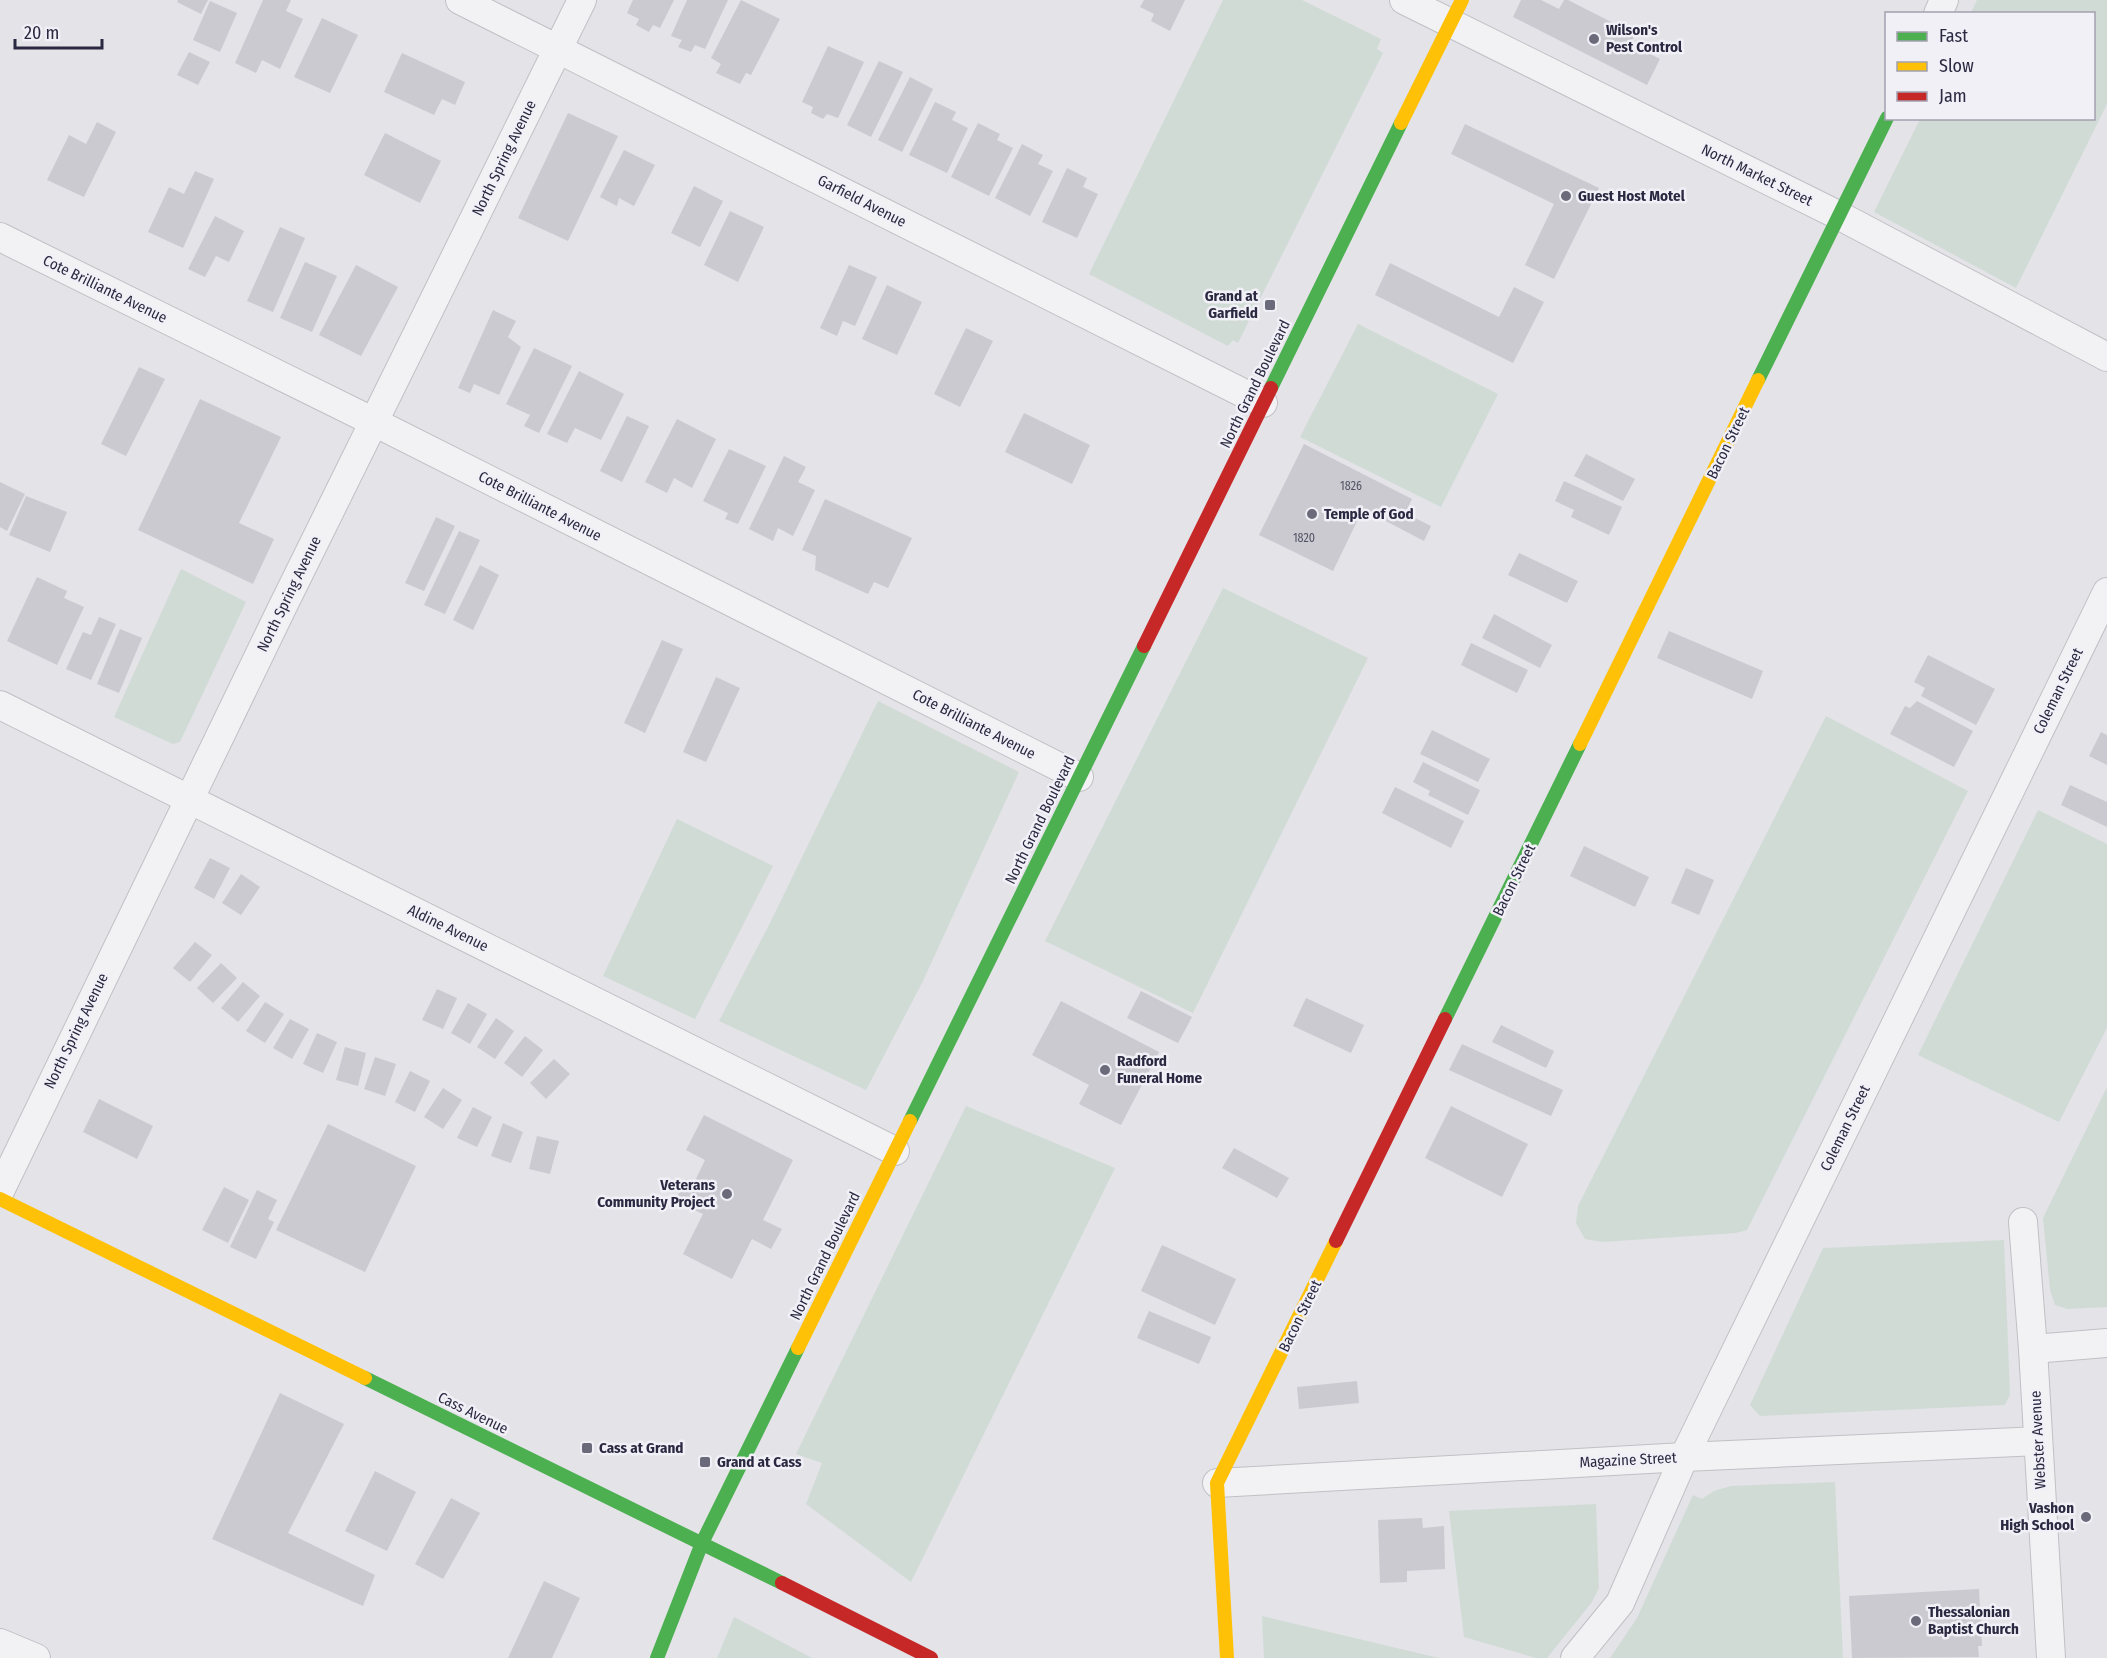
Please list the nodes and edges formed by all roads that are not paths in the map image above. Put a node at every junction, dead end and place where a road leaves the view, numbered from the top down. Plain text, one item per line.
1 (460, 0) edge
2 (582, 0) edge
3 (1404, 0) edge
4 (1456, 12) edge
5 (558, 49) junction
6 (1886, 120) edge
7 (1840, 216) junction
8 (0, 237) edge
9 (2107, 357) edge
10 (1263, 403) junction
11 (374, 422) junction
12 (2107, 592) edge
13 (0, 705) edge
14 (1079, 777) junction
15 (190, 799) junction
16 (895, 1150) junction
17 (0, 1191) edge
18 (0, 1199) edge
19 (2023, 1222) dead end
20 (2107, 1343) edge
21 (2033, 1349) junction
22 (2038, 1441) junction
23 (1684, 1457) junction
24 (1217, 1483) junction
25 (702, 1543) junction
26 (0, 1643) edge
27 (36, 1658) edge
28 (657, 1658) edge
29 (931, 1658) edge
30 (1227, 1658) edge
31 (1575, 1658) edge
32 (2051, 1658) edge

1 - 5 street, Garfield Avenue
2 - 5 street, North Spring Avenue
3 - 4 street, North Market Street
4 - 7 street, North Market Street
4 - 10 main road, North Grand Boulevard
5 - 10 street, Garfield Avenue
5 - 11 street, North Spring Avenue
6 - 7 main road, Bacon Street
7 - 9 street, North Market Street
7 - 24 main road, Bacon Street
8 - 11 street, Cote Brilliante Avenue
10 - 14 main road, North Grand Boulevard
11 - 14 street, Cote Brilliante Avenue
11 - 15 street, North Spring Avenue
12 - 23 street, Coleman Street
13 - 15 street, Aldine Avenue
14 - 16 main road, North Grand Boulevard
15 - 16 street, Aldine Avenue
15 - 17 street, North Spring Avenue
16 - 25 main road, North Grand Boulevard
18 - 25 main road, Cass Avenue
19 - 21 street, Webster Avenue
20 - 21 street
21 - 22 street, Webster Avenue
22 - 23 street, Magazine Street
22 - 32 street, Webster Avenue
23 - 24 street, Magazine Street
23 - 31 street, Coleman Street
24 - 30 main road, Bacon Street
25 - 28 main road, North Grand Boulevard
25 - 29 main road, Cass Avenue
26 - 27 street

